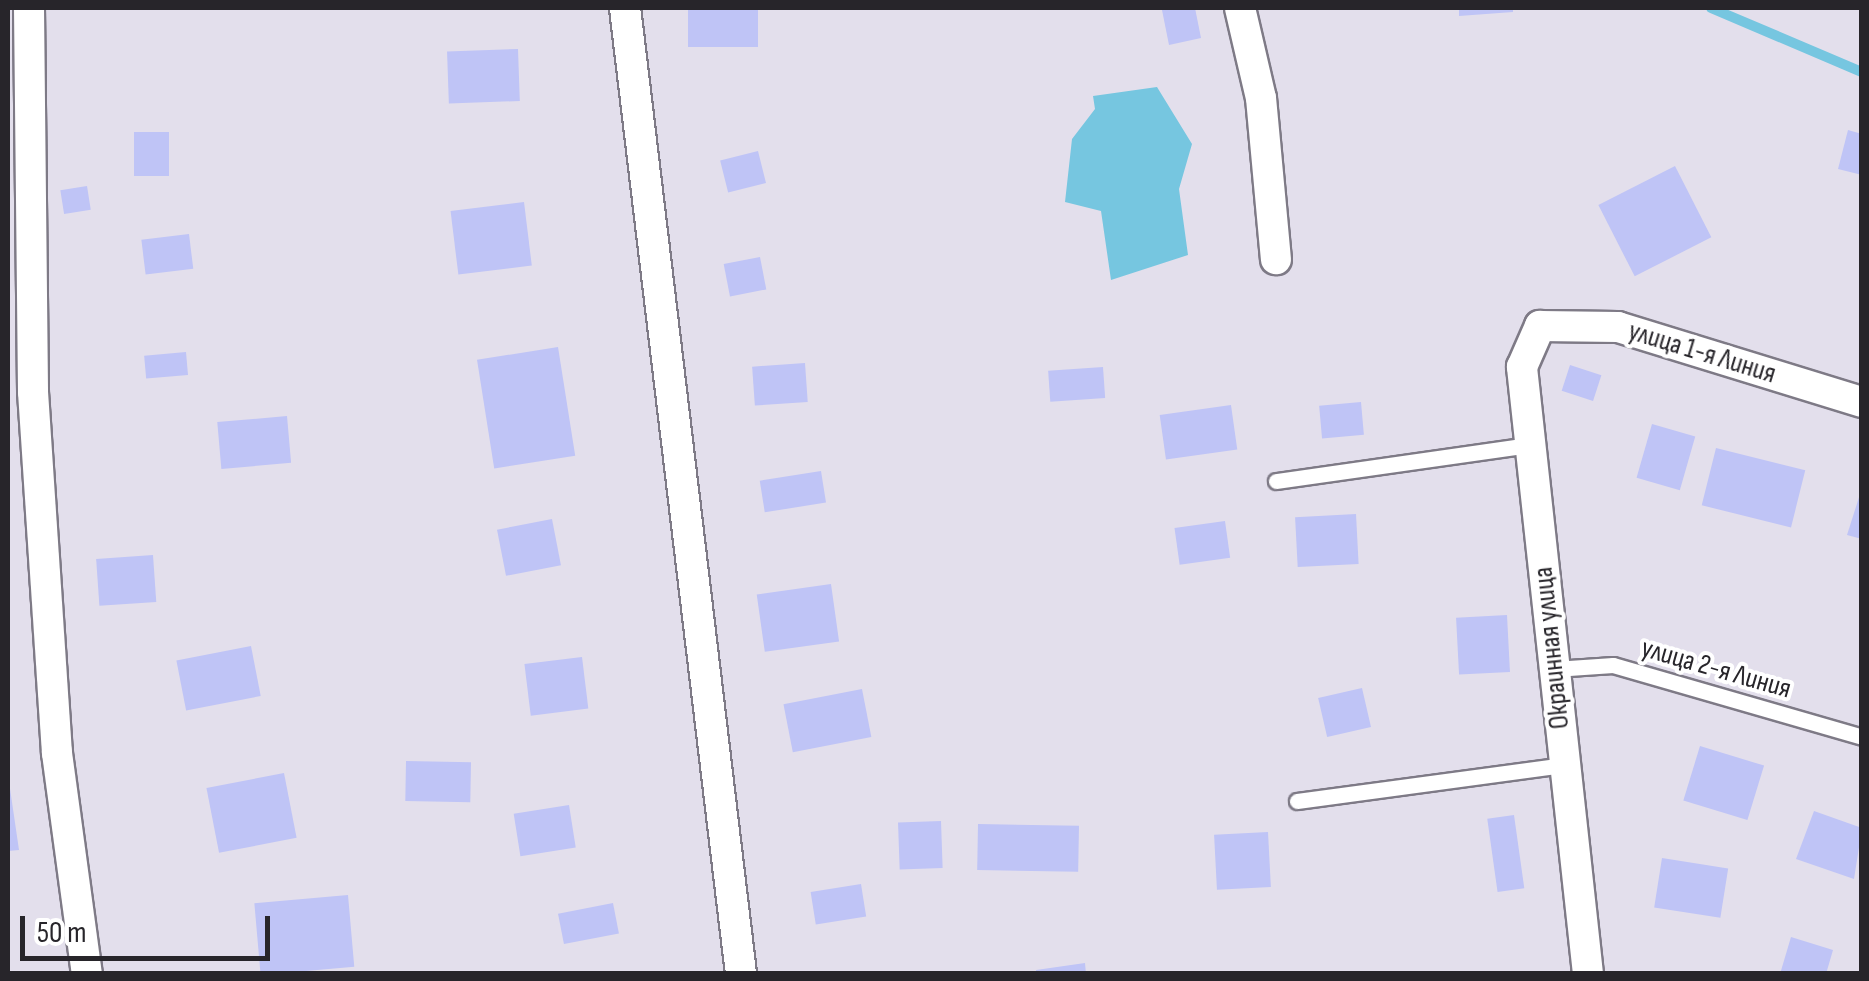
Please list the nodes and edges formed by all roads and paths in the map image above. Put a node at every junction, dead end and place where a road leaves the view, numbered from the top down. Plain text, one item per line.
1 (29, 8) edge
2 (625, 8) edge
3 (1240, 8) edge
4 (1276, 259) dead end
5 (1540, 326) joint
6 (1862, 402) edge
7 (1530, 446) junction
8 (1276, 481) dead end
9 (1554, 669) junction
10 (1862, 737) edge
11 (1565, 765) junction
12 (1297, 801) dead end
13 (88, 974) edge
14 (742, 974) edge
15 (1588, 974) edge

1 - 13 street
2 - 14 street
3 - 4 street
5 - 6 street, улица 1-я Линия
5 - 7 street, Окраинная улица
7 - 8 lane
7 - 9 street, Окраинная улица
9 - 10 lane, улица 2-я Линия
9 - 11 street, Окраинная улица
11 - 12 lane
11 - 15 street, Окраинная улица

